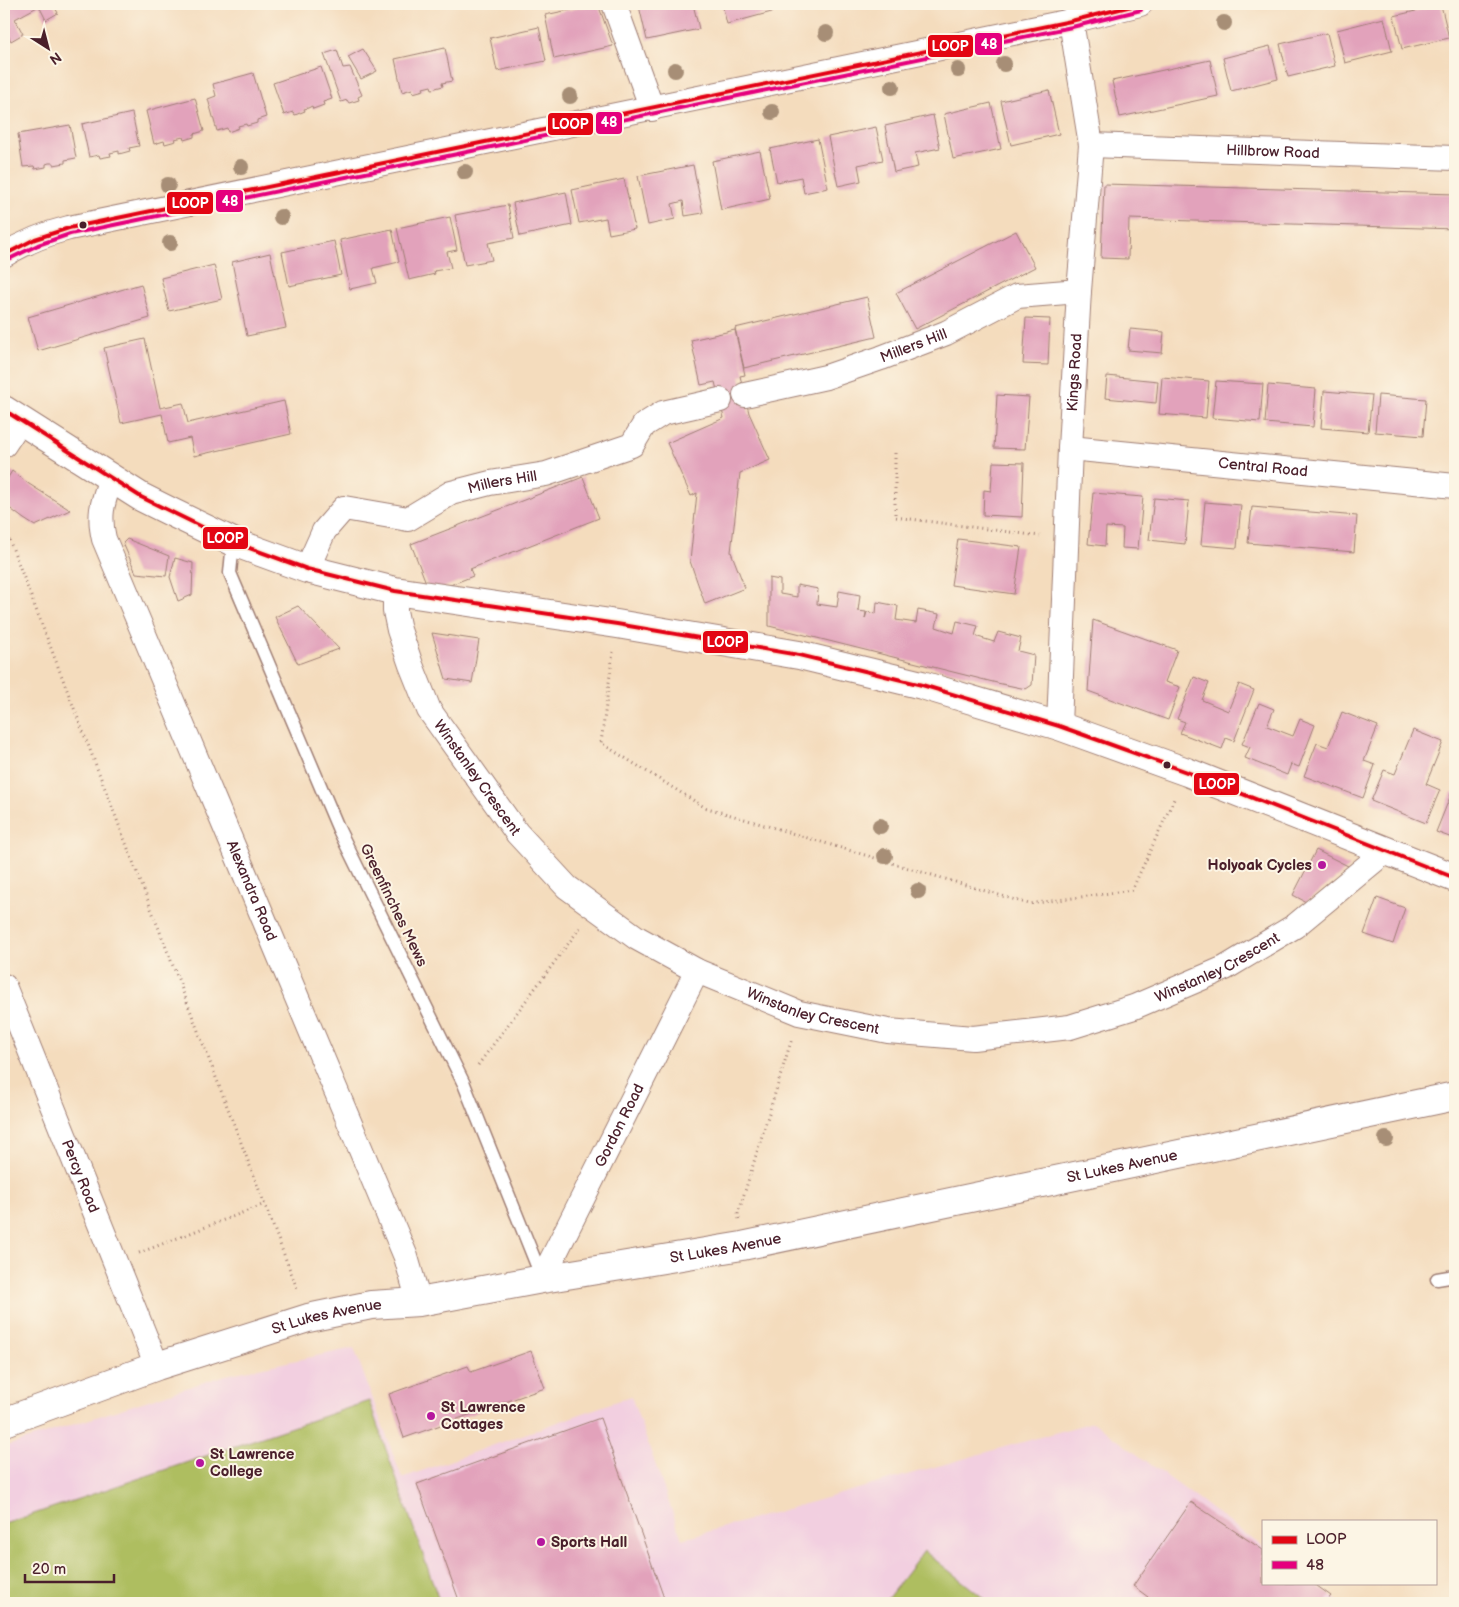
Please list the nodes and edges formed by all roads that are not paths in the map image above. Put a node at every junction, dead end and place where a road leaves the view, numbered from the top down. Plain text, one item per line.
1 (614, 4) edge
2 (1140, 4) edge
3 (1071, 21) junction
4 (652, 109) junction
5 (1091, 145) junction
6 (1455, 158) edge
7 (4, 255) edge
8 (1079, 291) junction
9 (745, 395) dead end
10 (720, 400) dead end
11 (12, 416) edge
12 (4, 445) edge
13 (1070, 448) junction
14 (112, 478) junction
15 (1455, 486) edge
16 (232, 542) junction
17 (307, 569) junction
18 (394, 591) junction
19 (1059, 726) junction
20 (1387, 850) junction
21 (1455, 878) edge
22 (697, 971) junction
23 (4, 986) edge
24 (1455, 1096) edge
25 (1455, 1276) edge
26 (542, 1279) junction
27 (1436, 1279) dead end
28 (419, 1302) junction
29 (157, 1366) junction
30 (4, 1422) edge

1 - 4 street
2 - 3 street
3 - 4 street
3 - 5 street, Kings Road
4 - 7 street
5 - 6 street, Hillbrow Road
5 - 8 street, Kings Road
8 - 9 street, Millers Hill
8 - 13 street, Kings Road
10 - 17 street, Millers Hill
11 - 12 street
11 - 14 main road
13 - 15 street, Central Road
13 - 19 street, Kings Road
14 - 16 main road
14 - 28 street, Alexandra Road
16 - 17 main road
16 - 26 lane, Greenfinches Mews
17 - 18 main road
18 - 19 main road
18 - 22 street, Winstanley Crescent
19 - 20 main road
20 - 21 main road
20 - 22 street, Winstanley Crescent
22 - 26 street, Gordon Road
23 - 29 street, Percy Road
24 - 26 main road, St Lukes Avenue
25 - 27 lane
26 - 28 main road, St Lukes Avenue
28 - 29 main road, St Lukes Avenue
29 - 30 main road, St Lukes Avenue

